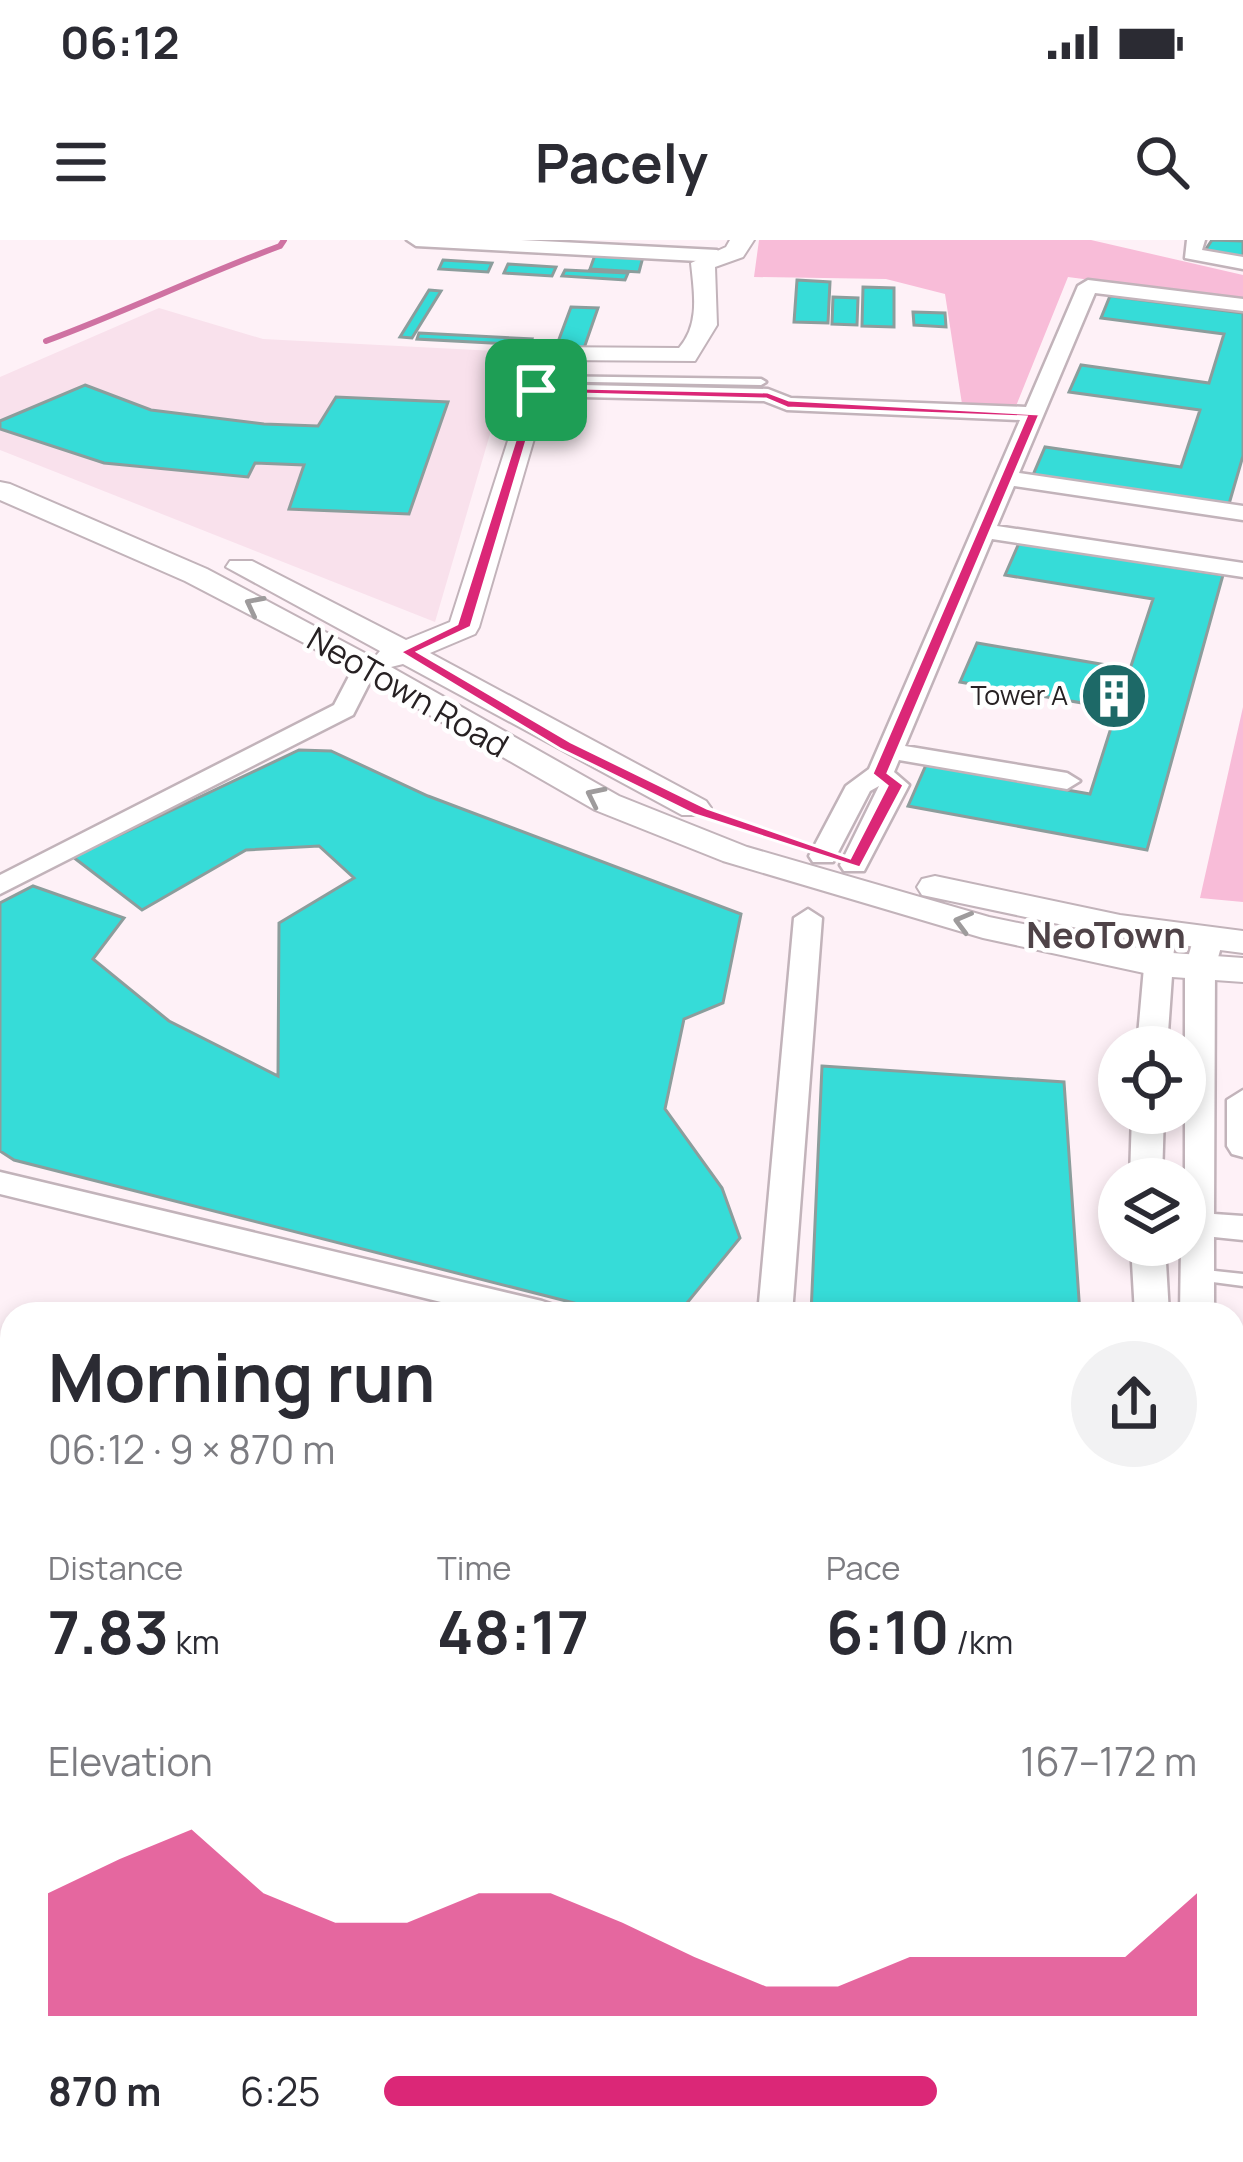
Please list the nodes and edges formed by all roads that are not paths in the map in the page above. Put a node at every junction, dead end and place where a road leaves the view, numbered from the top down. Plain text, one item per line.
1 (416, 240) edge
2 (1196, 240) edge
3 (730, 248) edge
4 (1243, 263) edge
5 (1243, 305) edge
6 (761, 382) dead end
7 (538, 384) junction
8 (1034, 414) junction
9 (0, 471) edge
10 (1006, 478) junction
11 (0, 490) edge
12 (1243, 512) edge
13 (983, 531) junction
14 (1243, 570) edge
15 (407, 652) junction
16 (366, 666) junction
17 (885, 763) junction
18 (1066, 781) dead end
19 (838, 860) junction
20 (0, 886) edge
21 (808, 918) dead end
22 (1243, 942) edge
23 (1160, 948) junction
24 (1204, 954) junction
25 (1243, 970) edge
26 (1154, 1026) edge
27 (1243, 1100) edge
28 (1243, 1146) edge
29 (1198, 1158) edge
30 (0, 1183) edge
31 (1206, 1225) edge
32 (1237, 1228) edge
33 (1149, 1266) edge
34 (1196, 1266) edge
35 (1196, 1275) junction
36 (1243, 1280) edge
37 (492, 1302) edge
38 (776, 1302) edge
39 (1151, 1302) edge
40 (1197, 1302) edge

1 - 3 street
2 - 4 street
3 - 7 street
5 - 8 street
6 - 7 lane
7 - 8 street
7 - 15 street
8 - 10 street
9 - 15 street, NeoTown Road
10 - 12 street
10 - 13 street
16 -> 11 street, NeoTown Road
13 - 14 street
13 - 17 street
15 - 16 street
15 - 19 street, NeoTown Road
16 - 20 street
23 -> 16 street, NeoTown Road
17 - 18 street
17 - 19 street
19 - 23 street, NeoTown Road
21 - 38 street
22 - 24 street, NeoTown Road
23 - 24 street, NeoTown Road
23 - 26 street
24 - 25 street, NeoTown Road
24 - 29 street
27 - 28 street
30 - 37 street
31 - 32 street
33 - 39 street
34 - 35 street
35 - 36 lane
35 - 40 street

